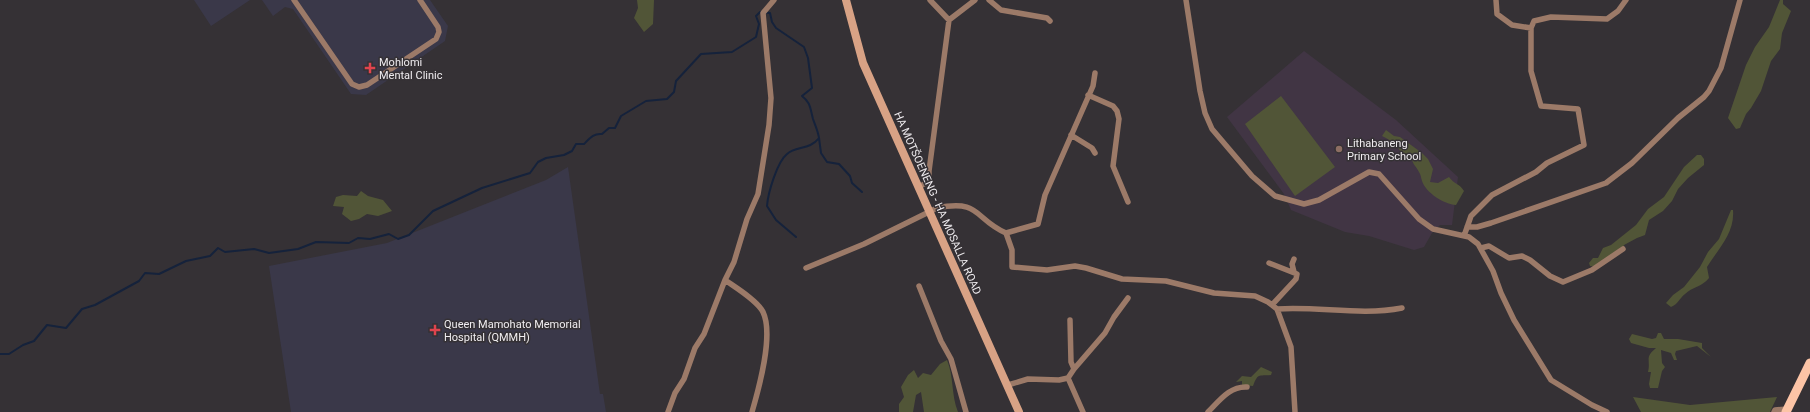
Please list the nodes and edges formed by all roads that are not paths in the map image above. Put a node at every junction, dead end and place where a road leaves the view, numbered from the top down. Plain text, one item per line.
1 (294, 0) edge
2 (420, 0) edge
3 (774, 0) edge
4 (846, 0) edge
5 (930, 0) edge
6 (975, 0) edge
7 (989, 0) edge
8 (1186, 0) edge
9 (1496, 0) edge
10 (1626, 0) edge
11 (1740, 0) edge
12 (949, 20) junction
13 (1050, 21) dead end
14 (1531, 28) junction
15 (1095, 73) dead end
16 (1088, 95) junction
17 (1071, 135) junction
18 (1095, 153) dead end
19 (919, 187) junction
20 (1128, 202) dead end
21 (931, 212) junction
22 (1467, 227) junction
23 (1006, 233) junction
24 (1464, 236) junction
25 (1481, 248) junction
26 (1623, 249) dead end
27 (1294, 259) dead end
28 (1269, 263) dead end
29 (806, 268) dead end
30 (1294, 272) junction
31 (725, 280) junction
32 (919, 286) dead end
33 (1128, 298) dead end
34 (1272, 305) junction
35 (1402, 308) dead end
36 (1277, 309) junction
37 (1070, 320) dead end
38 (1810, 363) edge
39 (1074, 369) junction
40 (1068, 378) junction
41 (1008, 384) junction
42 (1247, 387) dead end
43 (1787, 410) edge
44 (668, 412) edge
45 (752, 412) edge
46 (966, 412) edge
47 (1019, 412) edge
48 (1083, 412) edge
49 (1208, 412) edge
50 (1295, 412) edge
51 (1607, 412) edge
52 (1774, 412) edge

1 - 2 street
3 - 31 street
4 - 19 main road, HA MOTŠOENENG - HA MOSALLA ROAD
5 - 12 street
6 - 12 street
7 - 13 street
8 - 24 street
9 - 14 street
10 - 14 street
11 - 22 street
12 - 19 street
14 - 22 street
15 - 16 street
16 - 17 street
16 - 20 street
17 - 18 street
17 - 23 street
19 - 21 main road, HA MOTŠOENENG - HA MOSALLA ROAD
21 - 23 street
21 - 29 street
21 - 41 main road, HA MOTŠOENENG - HA MOSALLA ROAD
22 - 24 street
23 - 34 street
24 - 25 street
25 - 26 street
25 - 51 street
27 - 30 street
28 - 30 street
30 - 34 street
31 - 44 street
31 - 45 street
32 - 46 street
33 - 39 street
34 - 36 street
35 - 36 street
36 - 50 street
37 - 39 street
38 - 43 main road
39 - 40 street
40 - 41 street
40 - 48 street
41 - 47 main road, HA MOTŠOENENG - HA MOSALLA ROAD
42 - 49 street
43 - 52 street

